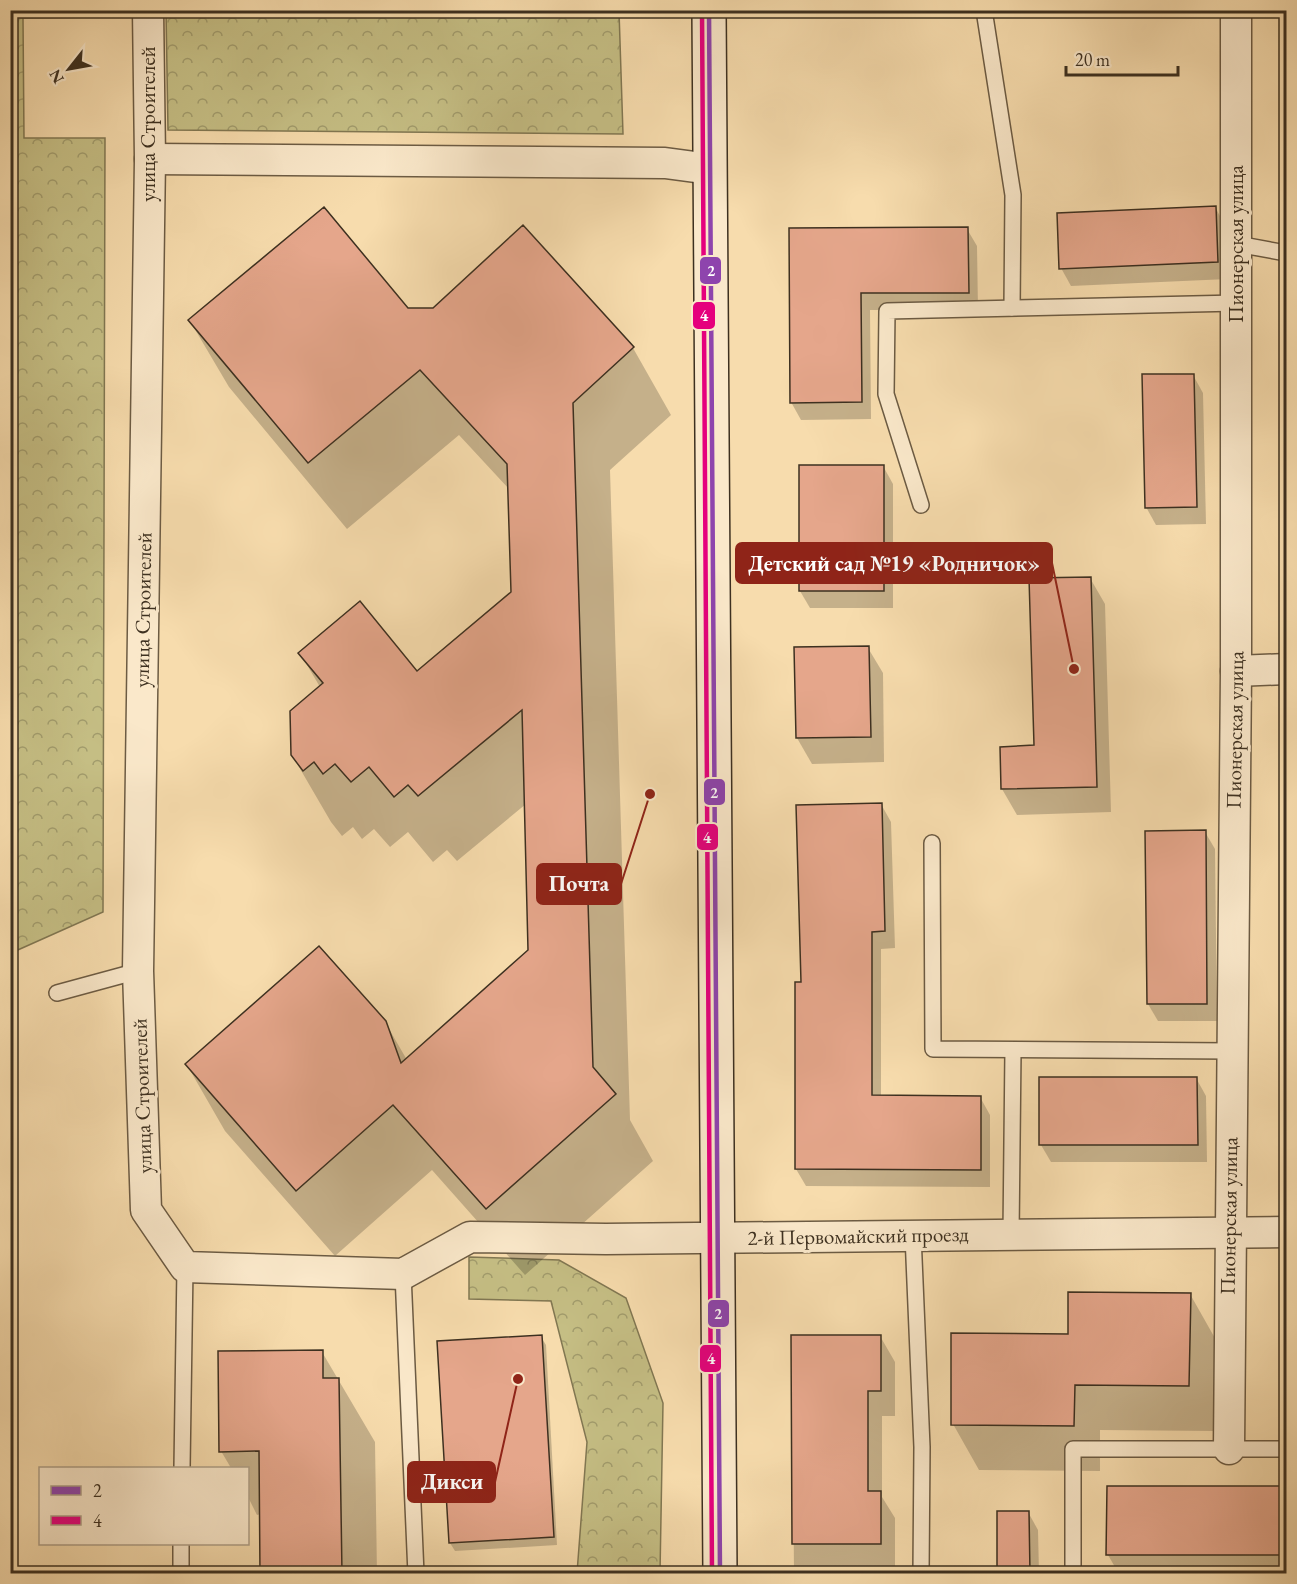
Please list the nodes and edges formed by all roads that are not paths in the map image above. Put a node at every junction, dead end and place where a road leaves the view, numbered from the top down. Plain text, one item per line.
1 (148, 10) edge
2 (709, 10) edge
3 (984, 10) edge
4 (1236, 10) edge
5 (150, 159) junction
6 (710, 169) junction
7 (1237, 244) junction
8 (1287, 253) edge
9 (1236, 303) junction
10 (1012, 308) junction
11 (921, 505) dead end
12 (1287, 669) edge
13 (1236, 671) junction
14 (932, 843) dead end
15 (138, 971) junction
16 (57, 993) dead end
17 (1013, 1050) junction
18 (1232, 1051) junction
19 (1287, 1232) edge
20 (1229, 1233) junction
21 (1011, 1234) junction
22 (913, 1235) junction
23 (718, 1237) junction
24 (185, 1267) junction
25 (404, 1274) junction
26 (1228, 1449) junction
27 (1287, 1449) edge
28 (182, 1467) edge
29 (181, 1545) edge
30 (181, 1574) edge
31 (416, 1574) edge
32 (720, 1574) edge
33 (921, 1574) edge
34 (1073, 1574) edge

1 - 5 street, улица Строителей
2 - 6 main road
3 - 10 lane
4 - 7 street, Пионерская улица
5 - 6 street
5 - 15 street, улица Строителей
6 - 23 main road
7 - 8 lane
7 - 9 street, Пионерская улица
9 - 10 lane
9 - 13 street, Пионерская улица
10 - 11 lane
12 - 13 street
13 - 18 street, Пионерская улица
14 - 17 lane
15 - 16 lane
15 - 24 street, улица Строителей
17 - 18 lane
17 - 21 lane
18 - 20 street, Пионерская улица
19 - 20 street, 2-й Первомайский проезд
20 - 21 street, 2-й Первомайский проезд
20 - 26 street, Пионерская улица
21 - 22 street, 2-й Первомайский проезд
22 - 23 street, 2-й Первомайский проезд
22 - 33 lane
23 - 25 street, 2-й Первомайский проезд
23 - 32 main road
24 - 25 street
24 - 28 lane
25 - 31 lane
26 - 27 lane
26 - 34 lane
29 - 30 lane

